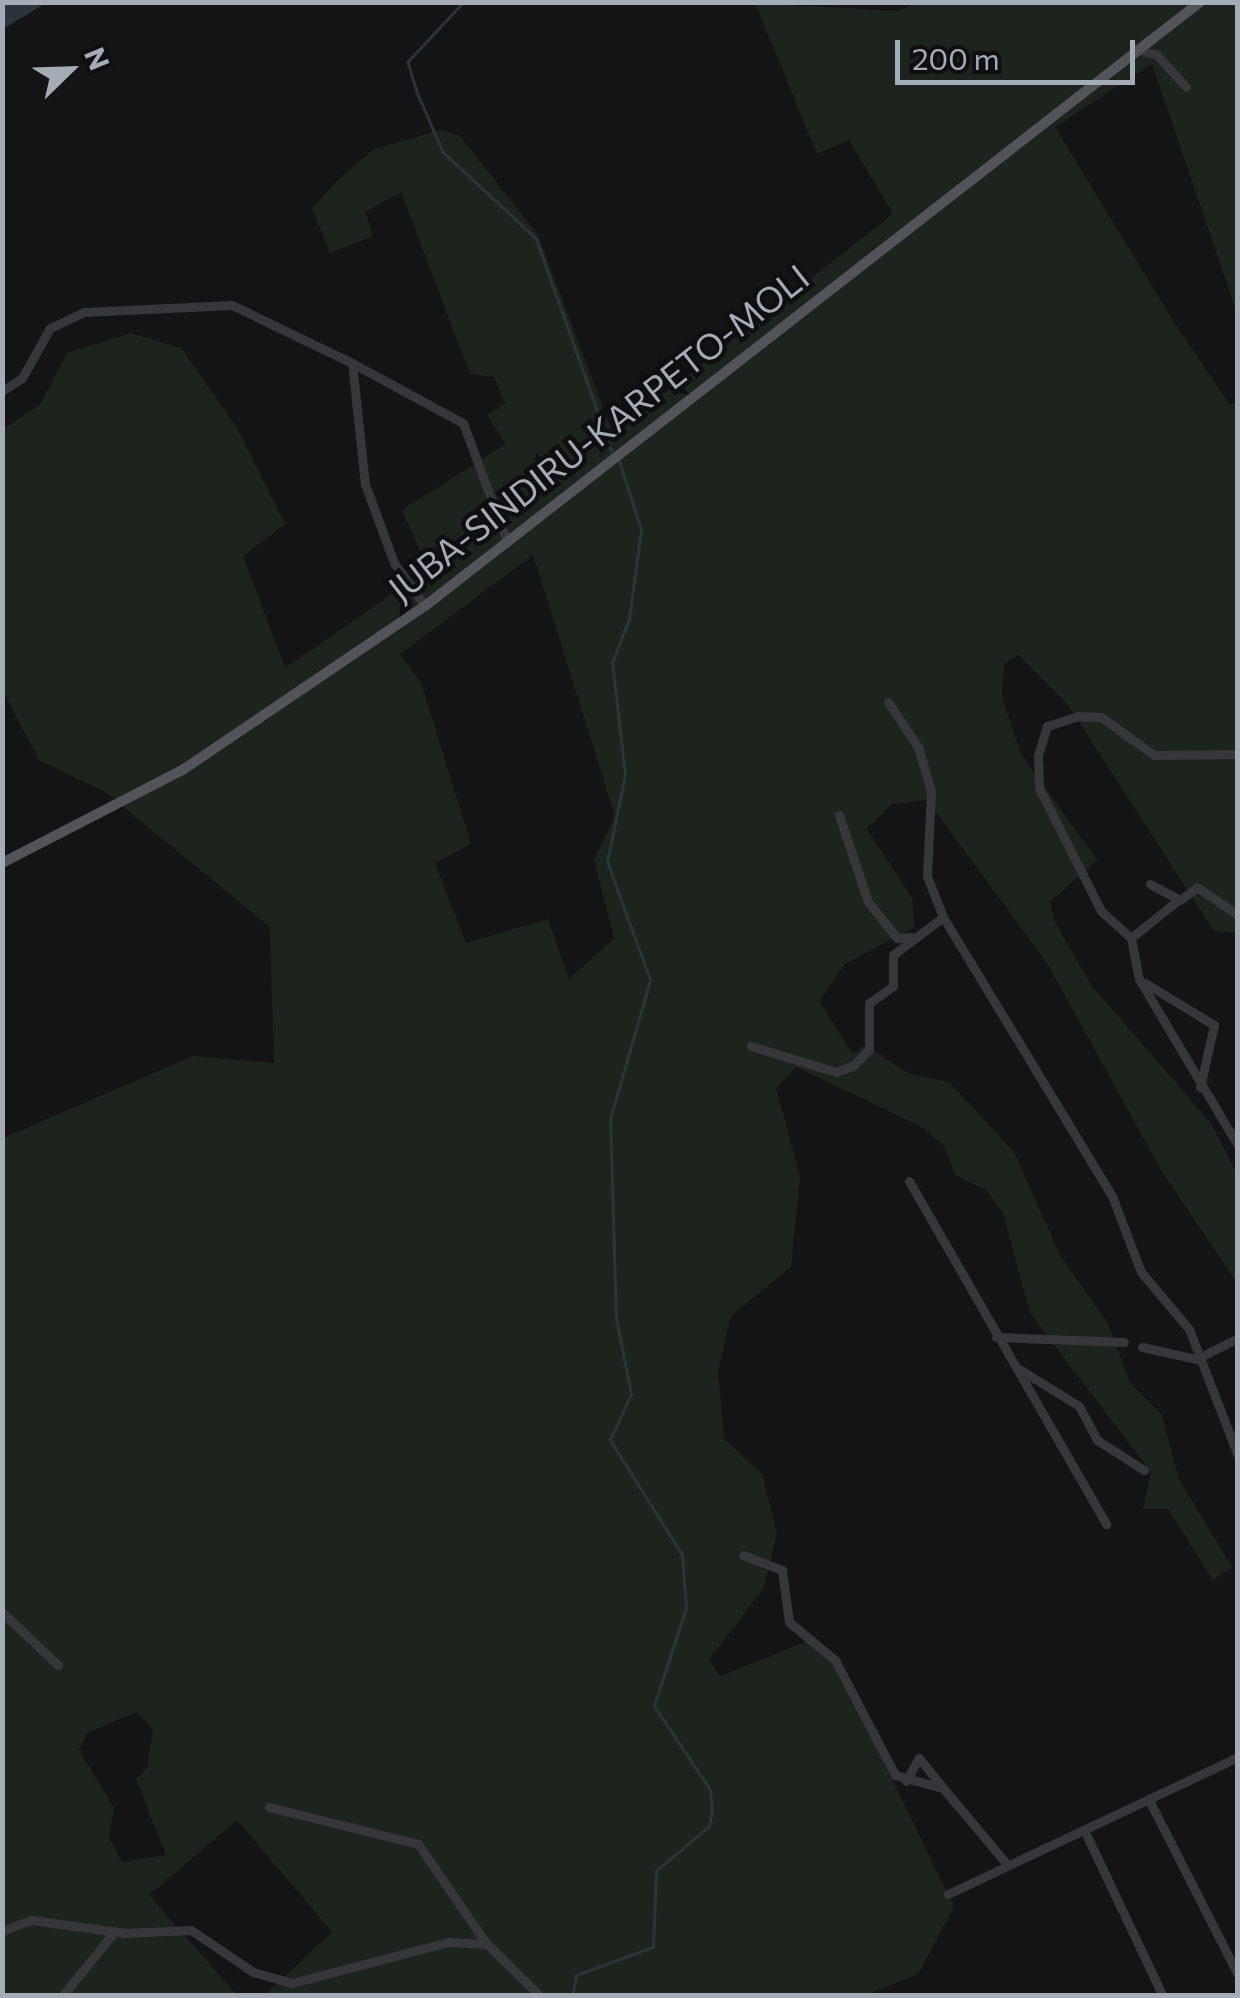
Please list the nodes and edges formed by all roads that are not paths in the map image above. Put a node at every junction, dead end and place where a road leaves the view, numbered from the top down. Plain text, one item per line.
1 (1200, 2) edge
2 (1136, 49) junction
3 (1186, 88) dead end
4 (352, 363) junction
5 (2, 390) edge
6 (506, 541) junction
7 (424, 606) junction
8 (888, 702) dead end
9 (1238, 754) edge
10 (839, 815) dead end
11 (2, 862) edge
12 (1150, 884) dead end
13 (1180, 900) junction
14 (1238, 915) edge
15 (942, 917) junction
16 (911, 937) junction
17 (1131, 938) junction
18 (1145, 983) junction
19 (751, 1046) dead end
20 (1200, 1087) junction
21 (1238, 1146) edge
22 (909, 1181) dead end
23 (996, 1336) junction
24 (1238, 1338) edge
25 (1124, 1342) dead end
26 (1142, 1347) dead end
27 (1196, 1358) junction
28 (1016, 1367) junction
29 (1238, 1456) edge
30 (1144, 1470) dead end
31 (1106, 1524) dead end
32 (743, 1555) dead end
33 (2, 1612) edge
34 (58, 1665) dead end
35 (1238, 1757) edge
36 (906, 1781) junction
37 (943, 1788) junction
38 (1150, 1802) junction
39 (269, 1807) dead end
40 (1085, 1832) junction
41 (1006, 1864) junction
42 (948, 1894) dead end
43 (2, 1931) edge
44 (116, 1931) junction
45 (487, 1944) junction
46 (1238, 1975) edge
47 (62, 1996) edge
48 (540, 1996) edge
49 (1163, 1996) edge

1 - 2 main road, JUBA-SINDIRU-KARPETO-MOLI
2 - 3 street
2 - 6 main road, JUBA-SINDIRU-KARPETO-MOLI
4 - 5 street
4 - 6 street
4 - 7 street
6 - 7 main road, JUBA-SINDIRU-KARPETO-MOLI
7 - 11 main road, JUBA-SINDIRU-KARPETO-MOLI
8 - 15 street
9 - 17 street
10 - 16 street
12 - 13 street
13 - 14 street
13 - 17 street
15 - 16 street
15 - 27 street
16 - 19 street
17 - 18 street
18 - 20 street
18 - 20 street
20 - 21 street
22 - 23 street
23 - 25 street
23 - 28 street
24 - 27 street
26 - 27 street
27 - 29 street
28 - 30 street
28 - 31 street
32 - 36 street
33 - 34 street
35 - 38 street
36 - 37 street
36 - 37 street
37 - 41 street
38 - 40 street
38 - 46 street
39 - 45 street
40 - 41 street
40 - 49 street
41 - 42 street
43 - 44 street
44 - 45 street
44 - 47 street
45 - 48 street

